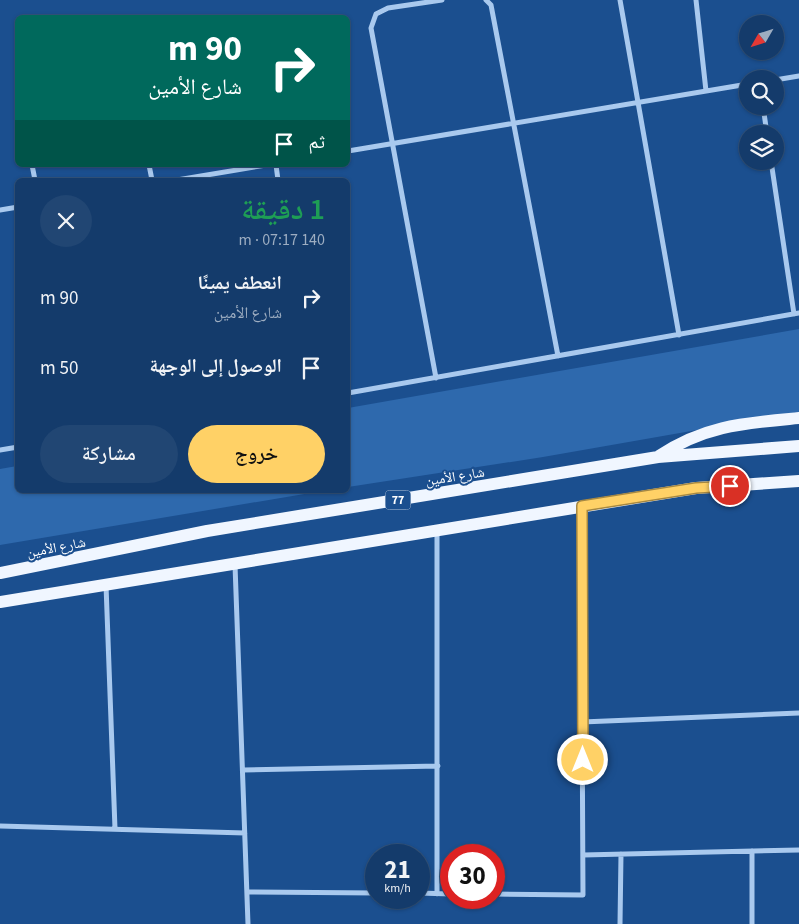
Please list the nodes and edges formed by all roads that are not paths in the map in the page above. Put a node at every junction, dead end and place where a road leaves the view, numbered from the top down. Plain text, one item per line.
1 (442, 0) edge
2 (486, 0) edge
3 (620, 0) edge
4 (696, 0) edge
5 (799, 76) edge
6 (784, 78) edge
7 (739, 86) edge
8 (706, 91) junction
9 (639, 102) junction
10 (514, 124) junction
11 (393, 144) junction
12 (350, 151) edge
13 (254, 167) edge
14 (773, 170) edge
15 (189, 178) edge
16 (15, 208) edge
17 (0, 210) edge
18 (797, 314) edge
19 (679, 335) junction
20 (558, 356) junction
21 (436, 378) junction
22 (350, 393) edge
23 (799, 418) edge
24 (799, 446) edge
25 (15, 448) edge
26 (0, 450) edge
27 (658, 458) junction
28 (799, 481) edge
29 (582, 506) junction
30 (437, 529) junction
31 (235, 563) junction
32 (0, 573) edge
33 (106, 585) junction
34 (0, 602) edge
35 (799, 713) edge
36 (582, 722) junction
37 (438, 766) junction
38 (243, 770) junction
39 (0, 826) edge
40 (115, 829) junction
41 (245, 833) junction
42 (799, 850) edge
43 (752, 851) junction
44 (622, 854) junction
45 (583, 855) junction
46 (247, 892) junction
47 (365, 893) edge
48 (430, 894) edge
49 (437, 894) joint
50 (505, 894) edge
51 (248, 924) edge
52 (620, 924) edge
53 (752, 924) edge

1 - 11 street
2 - 10 street
3 - 9 street
4 - 8 street
5 - 6 street
7 - 8 street
8 - 9 street
9 - 10 street
9 - 19 street
10 - 11 street
10 - 20 street
11 - 12 street
11 - 21 street
13 - 15 street
14 - 18 street
16 - 17 street
18 - 19 street
19 - 20 street
20 - 21 street
21 - 22 street
23 - 27 main road, 77
24 - 27 main road, شارع الأمين / 77
25 - 26 street
27 - 32 main road, شارع الأمين / 77
28 - 29 main road
29 - 30 main road
29 - 36 street
30 - 31 main road
30 - 37 street
31 - 33 main road
31 - 38 street
33 - 34 main road
33 - 40 street
35 - 36 street
36 - 45 street
37 - 38 street
37 - 49 street
38 - 41 street
39 - 40 street
40 - 41 street
41 - 46 street
42 - 43 street
43 - 44 street
43 - 53 street
44 - 45 street
44 - 52 street
45 - 50 street
46 - 47 street
46 - 51 street
48 - 49 street

